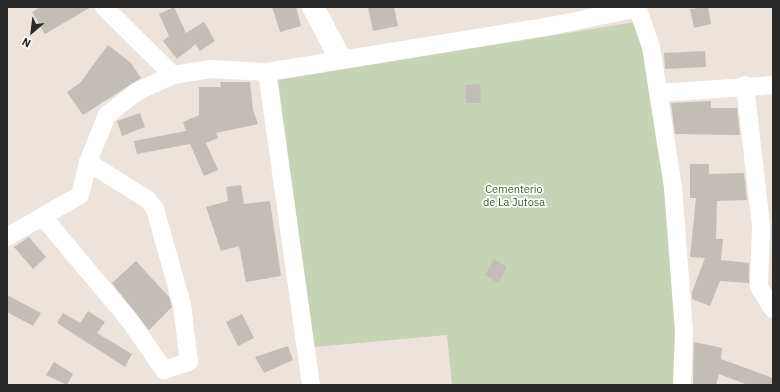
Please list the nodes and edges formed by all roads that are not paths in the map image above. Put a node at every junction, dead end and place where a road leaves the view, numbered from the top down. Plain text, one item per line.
1 (104, 7) edge
2 (313, 7) edge
3 (638, 7) edge
4 (340, 58) junction
5 (267, 72) junction
6 (173, 75) junction
7 (745, 85) junction
8 (773, 85) edge
9 (659, 93) junction
10 (88, 162) junction
11 (43, 216) junction
12 (7, 237) edge
13 (773, 309) edge
14 (311, 385) edge
15 (682, 385) edge

1 - 6 street
2 - 4 street
3 - 4 street
3 - 9 street
4 - 5 street
5 - 6 street
5 - 14 street
6 - 10 street
7 - 8 street
7 - 9 street
7 - 13 street
9 - 15 street
10 - 11 street
10 - 11 street
11 - 12 street

